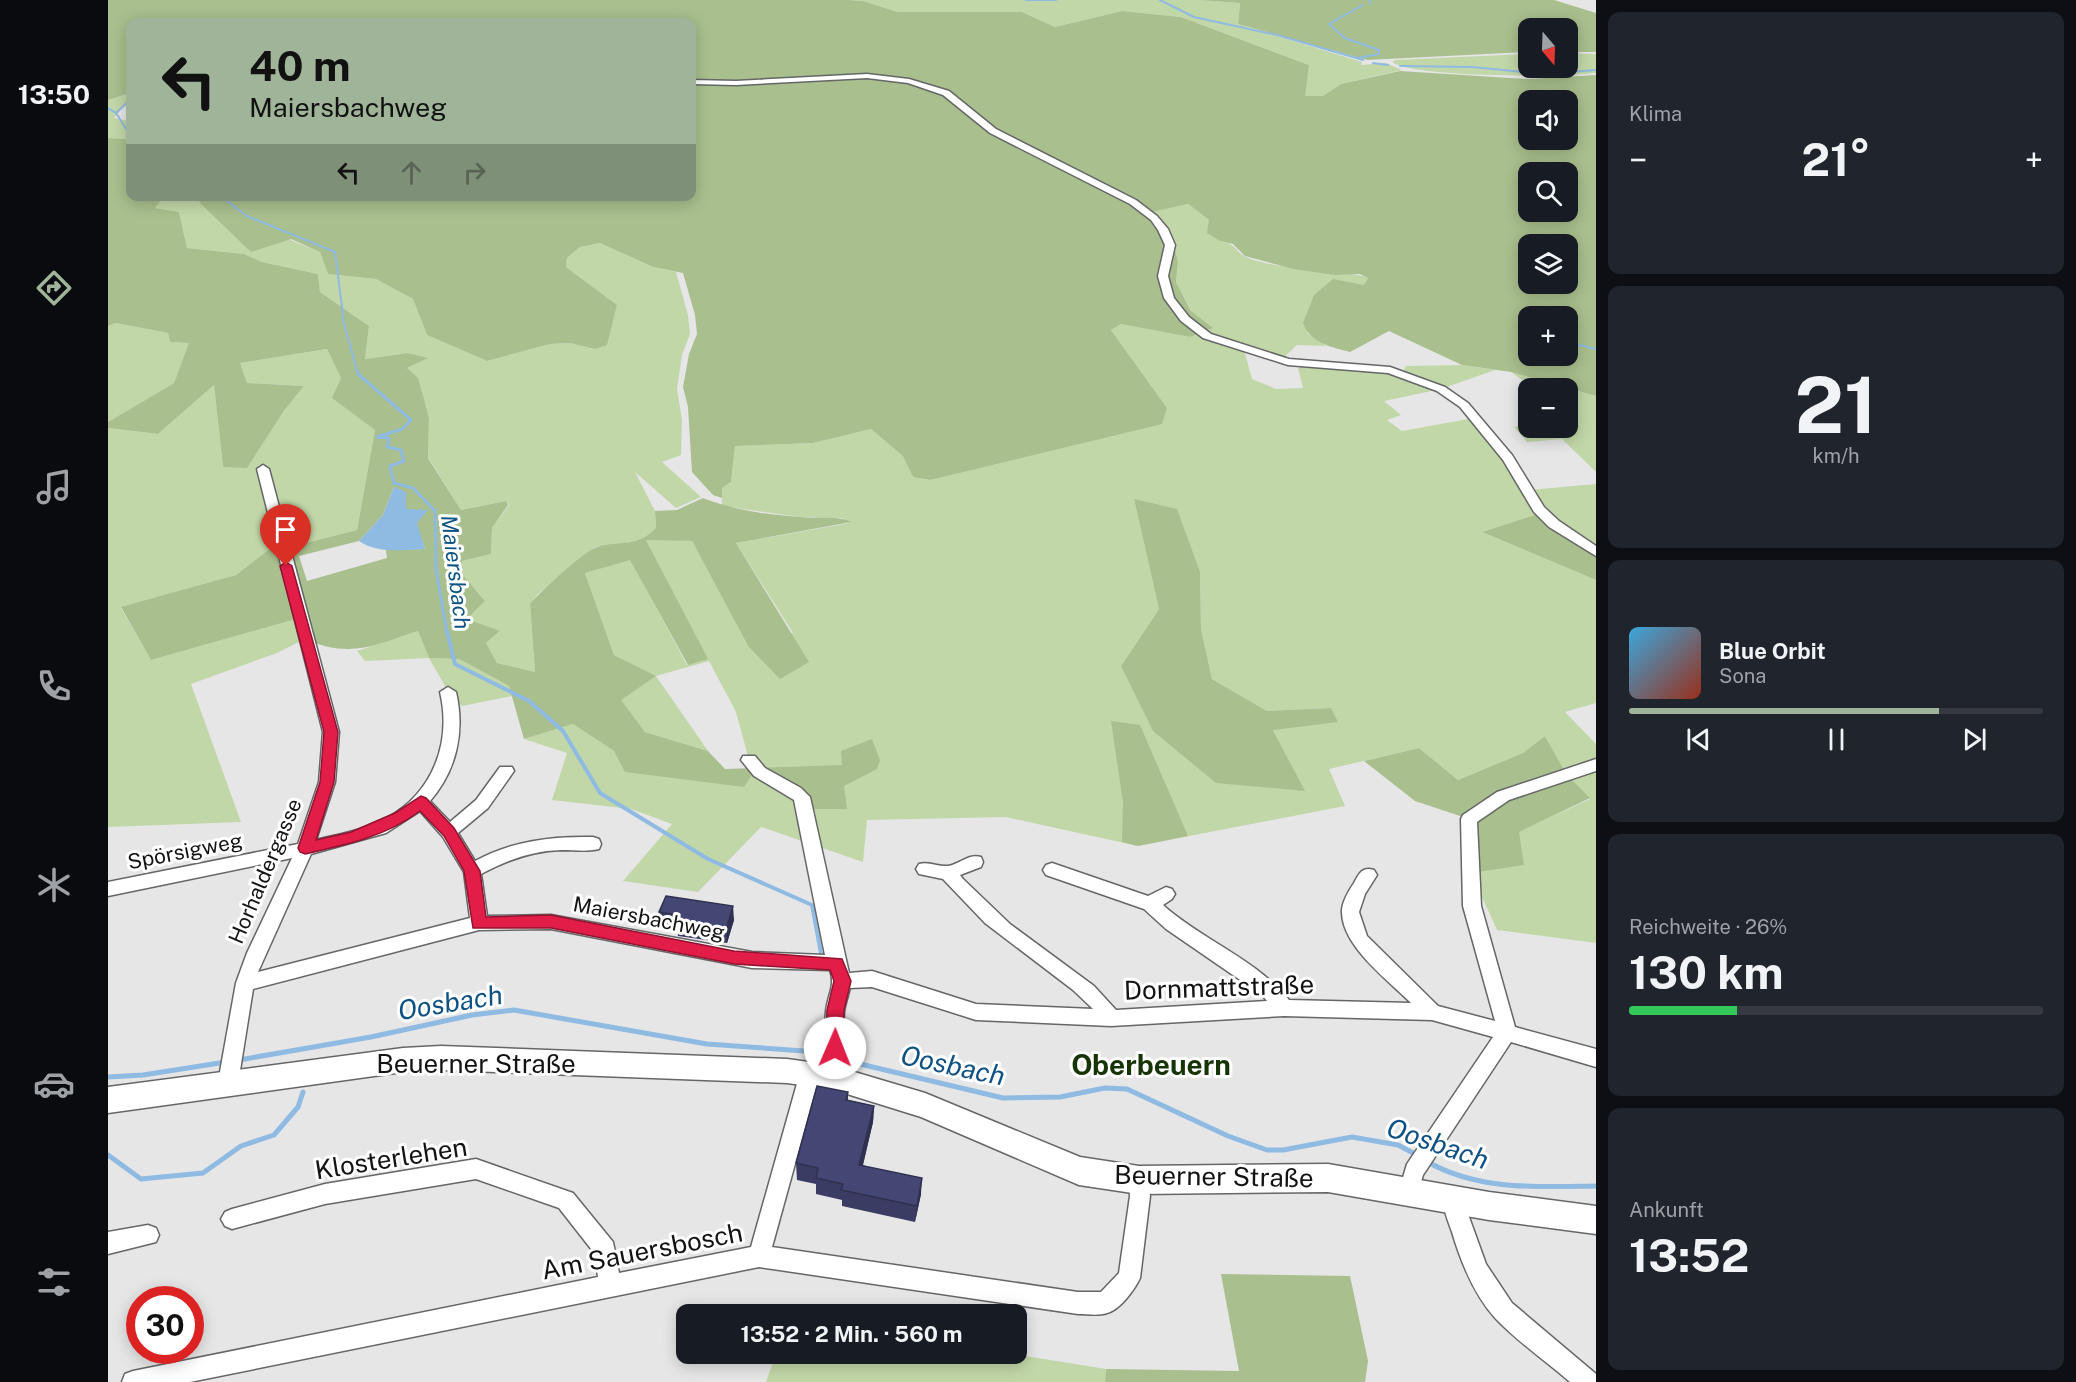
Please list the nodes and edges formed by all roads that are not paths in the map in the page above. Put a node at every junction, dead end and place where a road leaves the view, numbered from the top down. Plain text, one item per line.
1 (696, 82) edge
2 (263, 469) dead end
3 (1596, 552) edge
4 (448, 692) dead end
5 (749, 760) dead end
6 (1596, 765) edge
7 (506, 771) dead end
8 (421, 802) junction
9 (449, 832) junction
10 (593, 844) dead end
11 (305, 848) junction
12 (975, 862) dead end
13 (925, 869) dead end
14 (1052, 870) dead end
15 (472, 871) junction
16 (948, 873) junction
17 (1368, 875) dead end
18 (108, 890) edge
19 (1166, 894) dead end
20 (1150, 904) junction
21 (479, 923) junction
22 (836, 963) junction
23 (843, 981) junction
24 (244, 983) junction
25 (1284, 1008) junction
26 (1432, 1012) junction
27 (1111, 1018) junction
28 (1507, 1032) junction
29 (1596, 1058) edge
30 (827, 1065) junction
31 (231, 1070) junction
32 (108, 1100) edge
33 (1139, 1180) junction
34 (1411, 1181) junction
35 (1453, 1199) junction
36 (232, 1219) dead end
37 (1596, 1220) edge
38 (148, 1235) dead end
39 (108, 1243) edge
40 (759, 1257) junction
41 (609, 1284) junction
42 (133, 1382) edge
43 (1588, 1382) edge

1 - 3 street
2 - 11 street, Horhaldergasse
4 - 8 street
5 - 22 street
6 - 28 street
7 - 9 street
8 - 9 street
8 - 11 street, Spörsigweg
9 - 15 street
10 - 15 street
11 - 18 street, Spörsigweg
11 - 24 street, Horhaldergasse
12 - 16 street
13 - 16 street
14 - 20 street
15 - 21 street
16 - 27 street
17 - 26 street
19 - 20 street
20 - 25 street
21 - 22 street, Maiersbachweg
21 - 24 street, Maiersbachweg
22 - 23 street
23 - 27 street, Dornmattstraße
23 - 30 street
24 - 31 street, Horhaldergasse
25 - 26 street, Dornmattstraße
25 - 27 street, Dornmattstraße
26 - 28 street, Dornmattstraße
28 - 29 street, Dornmattstraße
28 - 34 street
30 - 31 main road, Beuerner Straße
30 - 33 main road, Beuerner Straße
30 - 40 street
31 - 32 main road, Beuerner Straße
33 - 34 main road, Beuerner Straße
33 - 40 street, Am Sauersbosch
34 - 35 main road, Beuerner Straße
35 - 37 main road, Beuerner Straße
35 - 43 street
36 - 41 street, Klosterlehen
38 - 39 street
40 - 41 street, Am Sauersbosch
41 - 42 street, Am Sauersbosch

